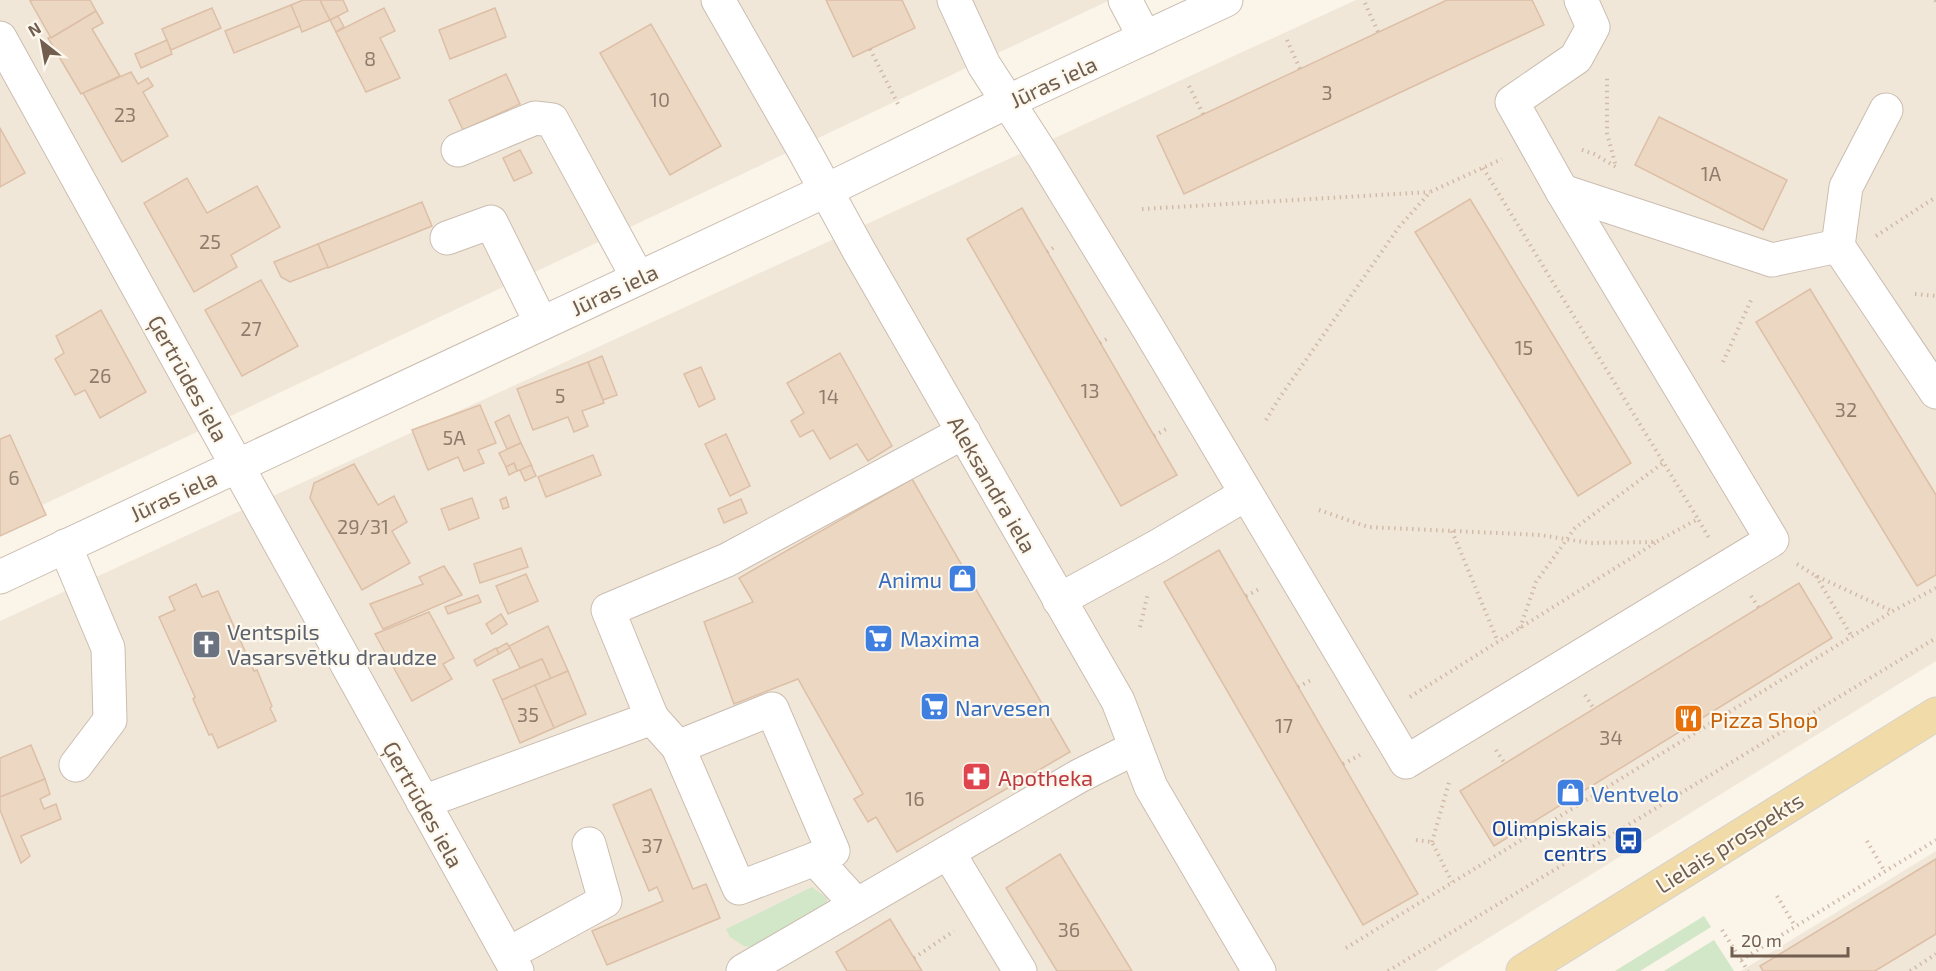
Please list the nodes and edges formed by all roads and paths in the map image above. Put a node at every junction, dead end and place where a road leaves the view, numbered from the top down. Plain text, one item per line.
1 (718, 0) edge
2 (954, 0) edge
3 (1125, 0) edge
4 (1226, 0) edge
5 (1581, 0) edge
6 (1365, 3) dead end
7 (1378, 32) dead end
8 (0, 38) edge
9 (1145, 38) junction
10 (1287, 40) dead end
11 (870, 49) dead end
12 (1300, 69) dead end
13 (1609, 72) dead end
14 (1189, 86) dead end
15 (1008, 102) junction
16 (899, 106) dead end
17 (1886, 110) dead end
18 (1203, 114) dead end
19 (458, 150) dead end
20 (1594, 154) dead end
21 (1511, 155) dead end
22 (1483, 168) junction
23 (825, 191) junction
24 (1562, 191) junction
25 (1431, 192) junction
26 (1936, 197) edge
27 (1142, 209) dead end
28 (447, 238) dead end
29 (1842, 251) junction
30 (638, 278) junction
31 (1752, 298) dead end
32 (541, 323) junction
33 (1723, 362) dead end
34 (1936, 392) edge
35 (1266, 420) dead end
36 (964, 432) junction
37 (1663, 463) junction
38 (238, 465) junction
39 (1246, 494) junction
40 (1319, 510) dead end
41 (1698, 519) junction
42 (1452, 531) junction
43 (1567, 539) junction
44 (1656, 542) junction
45 (1711, 542) dead end
46 (65, 546) junction
47 (1790, 560) dead end
48 (1816, 576) junction
49 (0, 577) edge
50 (1936, 588) edge
51 (1059, 600) junction
52 (1893, 611) junction
53 (1520, 629) junction
54 (1852, 637) junction
55 (1936, 638) edge
56 (1498, 642) junction
57 (1322, 674) dead end
58 (1299, 687) dead end
59 (1581, 689) dead end
60 (1404, 701) dead end
61 (1594, 709) dead end
62 (1936, 714) edge
63 (652, 718) junction
64 (1492, 744) dead end
65 (678, 747) junction
66 (1135, 748) junction
67 (1366, 751) dead end
68 (1343, 764) dead end
69 (1504, 764) dead end
70 (76, 765) dead end
71 (1451, 770) dead end
72 (423, 802) junction
73 (1416, 840) dead end
74 (1936, 840) edge
75 (1867, 841) dead end
76 (1432, 842) junction
77 (589, 844) dead end
78 (948, 852) junction
79 (815, 859) junction
80 (1885, 872) junction
81 (1452, 882) junction
82 (1777, 896) dead end
83 (856, 904) junction
84 (984, 911) junction
85 (1796, 926) junction
86 (1722, 930) dead end
87 (1346, 948) dead end
88 (1936, 954) edge
89 (914, 958) dead end
90 (1741, 960) junction
91 (512, 963) edge
92 (743, 971) edge
93 (1020, 971) edge
94 (1259, 971) edge
95 (1388, 971) edge
96 (1522, 971) edge
97 (1748, 971) edge
98 (1910, 971) edge

1 - 23 street, Aleksandra iela
2 - 15 street
3 - 9 street
4 - 9 street, Jūras iela
5 - 24 street
6 - 7 path
8 - 38 street, Ģertrūdes iela
9 - 15 street, Jūras iela
10 - 12 path
11 - 16 path
13 - 20 path
14 - 18 path
15 - 23 street, Jūras iela
15 - 39 street
17 - 29 street
19 - 30 street
21 - 22 path
22 - 25 path
22 - 37 path
23 - 30 street, Jūras iela
23 - 36 street, Aleksandra iela
24 - 29 street
24 - 39 street
25 - 27 path
25 - 35 path
26 - 29 path
28 - 32 street
29 - 34 street
30 - 32 street, Jūras iela
31 - 33 path
32 - 38 street, Jūras iela
36 - 51 street, Aleksandra iela
36 - 63 street
37 - 41 path
37 - 43 path
38 - 46 street, Jūras iela
38 - 72 street, Ģertrūdes iela
39 - 51 street
40 - 42 path
41 - 44 path
41 - 45 path
42 - 43 path
42 - 56 path
43 - 44 path
43 - 53 path
44 - 53 path
46 - 49 street, Jūras iela
46 - 70 street
47 - 48 path
48 - 52 path
48 - 54 path
50 - 52 path
51 - 66 street, Aleksandra iela
52 - 54 path
53 - 56 path
54 - 81 path
55 - 95 path
56 - 60 path
57 - 58 path
59 - 61 path
62 - 96 main road, Lielais prospekts
63 - 65 street
63 - 72 street
64 - 69 path
65 - 79 street
65 - 79 street
66 - 78 street
66 - 94 street, Aleksandra iela
67 - 68 path
71 - 76 path
72 - 91 street, Ģertrūdes iela
73 - 76 path
74 - 80 path
75 - 80 path
76 - 81 path
77 - 91 street
78 - 83 street
78 - 84 street
79 - 83 street
80 - 85 path
81 - 87 path
82 - 85 path
83 - 92 street
84 - 89 path
84 - 93 street
85 - 90 path
86 - 90 path
88 - 98 path
90 - 97 path

